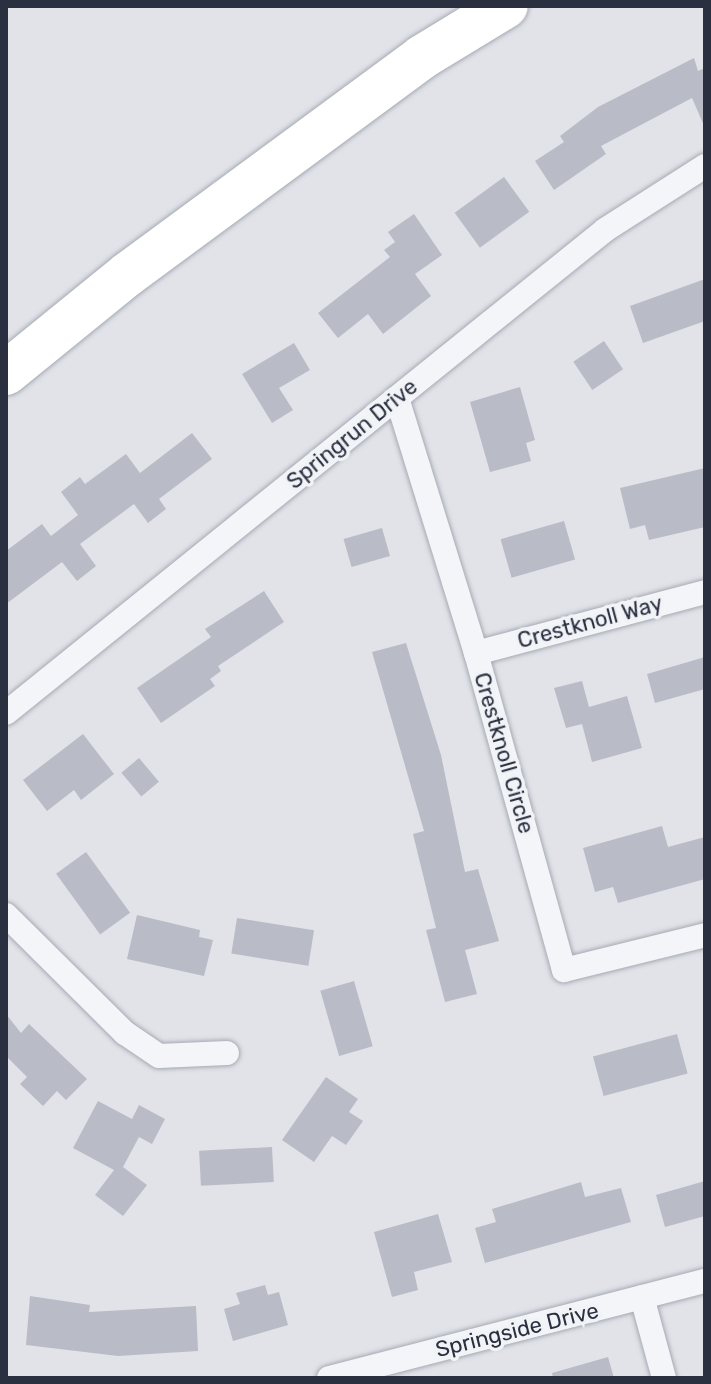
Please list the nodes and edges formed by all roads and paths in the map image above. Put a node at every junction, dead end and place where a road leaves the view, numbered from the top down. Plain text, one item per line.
1 (506, 6) edge
2 (705, 166) edge
3 (6, 373) edge
4 (397, 398) junction
5 (705, 592) edge
6 (476, 653) junction
7 (6, 713) edge
8 (6, 915) edge
9 (705, 935) edge
10 (227, 1053) dead end
11 (705, 1281) edge
12 (642, 1297) junction
13 (329, 1378) edge
14 (664, 1378) edge

1 - 3 highway
2 - 4 street, Springrun Drive
4 - 6 street, Crestknoll Circle
4 - 7 street, Springrun Drive
5 - 6 street, Crestknoll Way
6 - 9 street, Crestknoll Circle
8 - 10 street
11 - 12 street, Springside Drive
12 - 13 street, Springside Drive
12 - 14 street

